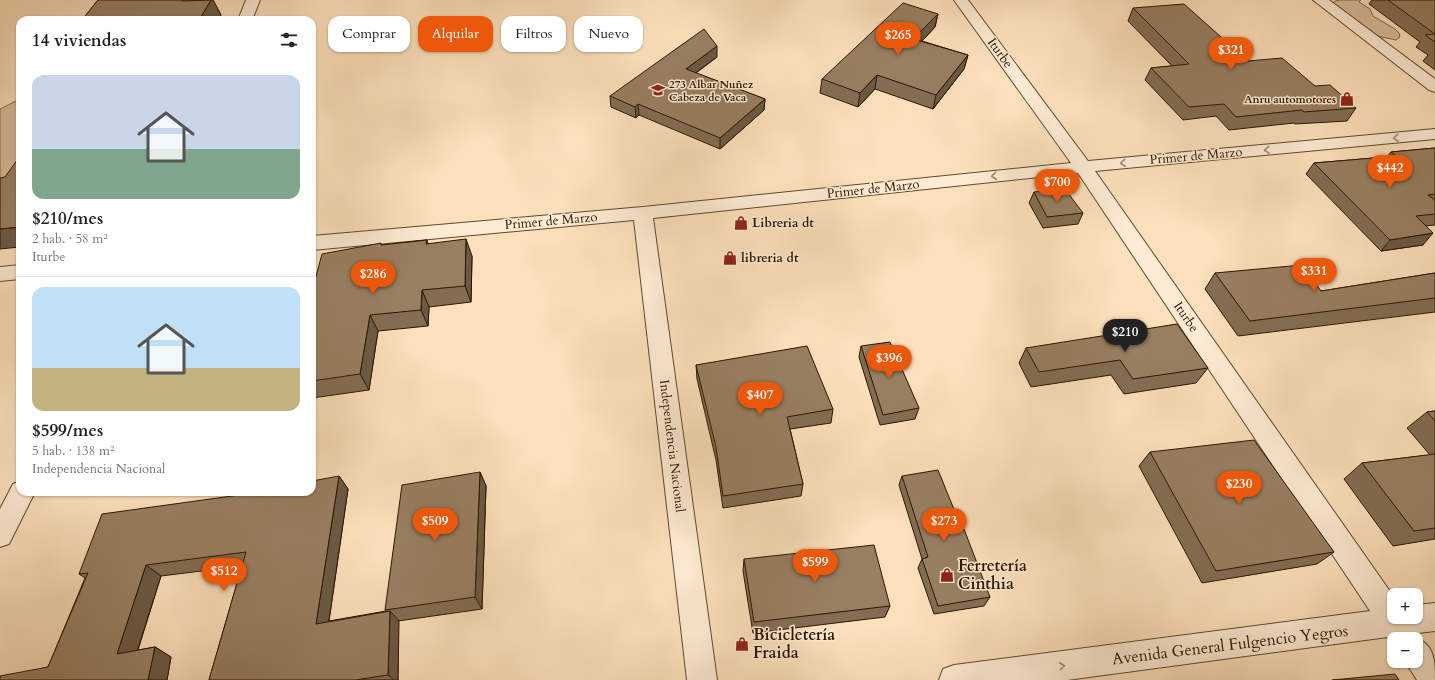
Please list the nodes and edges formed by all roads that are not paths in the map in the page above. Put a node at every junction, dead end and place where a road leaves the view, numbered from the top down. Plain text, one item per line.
1 (253, 0) edge
2 (961, 0) edge
3 (1320, 0) edge
4 (246, 16) edge
5 (1435, 87) edge
6 (1435, 134) edge
7 (1083, 167) junction
8 (643, 213) junction
9 (316, 244) edge
10 (16, 272) edge
11 (0, 274) edge
12 (20, 496) edge
13 (0, 535) edge
14 (1435, 617) edge
15 (1400, 631) edge
16 (1423, 663) edge
17 (702, 680) edge
18 (954, 680) edge
19 (1435, 680) edge

1 - 4 street
2 - 7 street, Iturbe
3 - 5 street
6 -> 7 street, Primer de Marzo
7 -> 8 street, Primer de Marzo
7 - 15 street, Iturbe
8 - 9 street, Primer de Marzo
8 - 17 street, Independencia Nacional
10 - 11 street
12 - 13 street
14 - 15 street, Avenida General Fulgencio Yegros
18 -> 15 street, Avenida General Fulgencio Yegros
16 - 19 street

